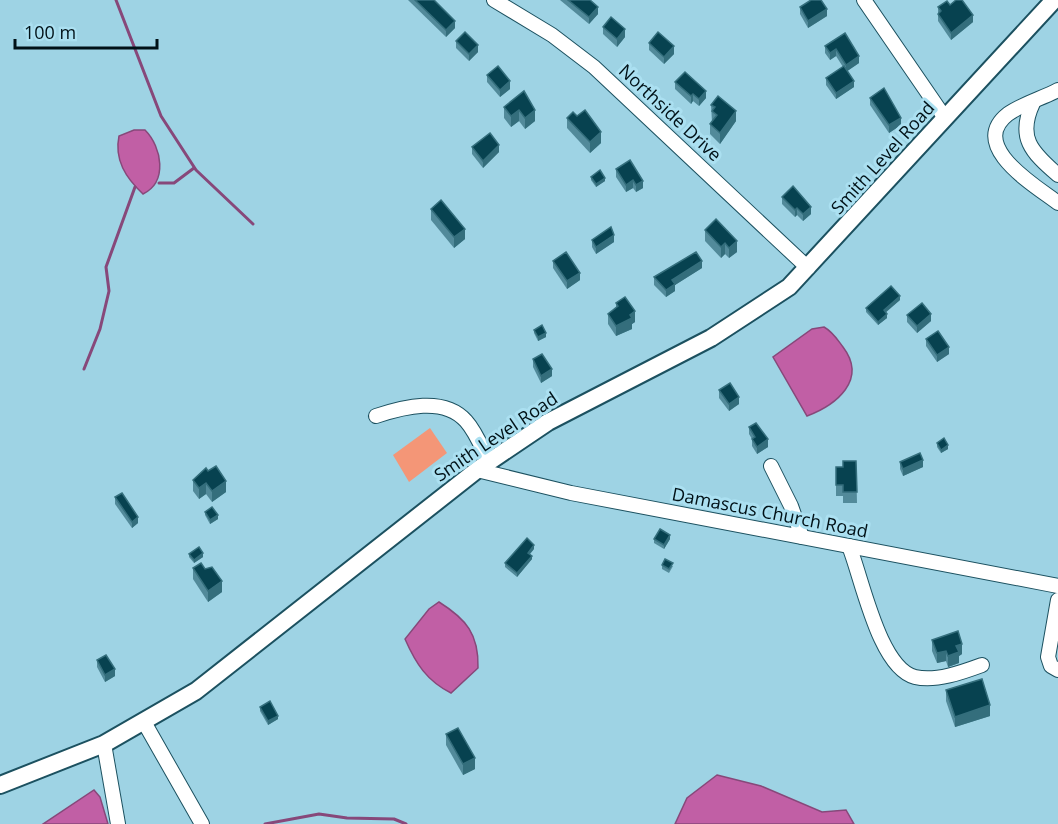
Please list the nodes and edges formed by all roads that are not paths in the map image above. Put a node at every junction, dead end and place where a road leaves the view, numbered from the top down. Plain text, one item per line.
1 (494, 0) edge
2 (864, 0) edge
3 (1054, 0) edge
4 (1058, 90) edge
5 (1033, 103) junction
6 (945, 118) junction
7 (1058, 174) edge
8 (1058, 203) edge
9 (808, 268) junction
10 (376, 416) dead end
11 (483, 466) junction
12 (771, 466) dead end
13 (802, 537) junction
14 (849, 546) junction
15 (1058, 586) edge
16 (1058, 600) edge
17 (1055, 631) edge
18 (982, 665) dead end
19 (1058, 670) edge
20 (144, 723) junction
21 (104, 744) junction
22 (0, 785) edge
23 (118, 824) edge
24 (202, 824) edge

1 - 9 street, Northside Drive
2 - 6 street
3 - 6 main road, Smith Level Road
4 - 5 street
5 - 7 street
5 - 8 street
6 - 9 main road, Smith Level Road
9 - 11 main road, Smith Level Road
10 - 11 street
11 - 13 street, Damascus Church Road
11 - 20 main road, Smith Level Road
12 - 13 street
13 - 14 street, Damascus Church Road
14 - 15 street, Damascus Church Road
14 - 18 street
16 - 17 street
17 - 19 street
20 - 21 main road, Smith Level Road
20 - 24 street
21 - 22 main road, Smith Level Road
21 - 23 street

